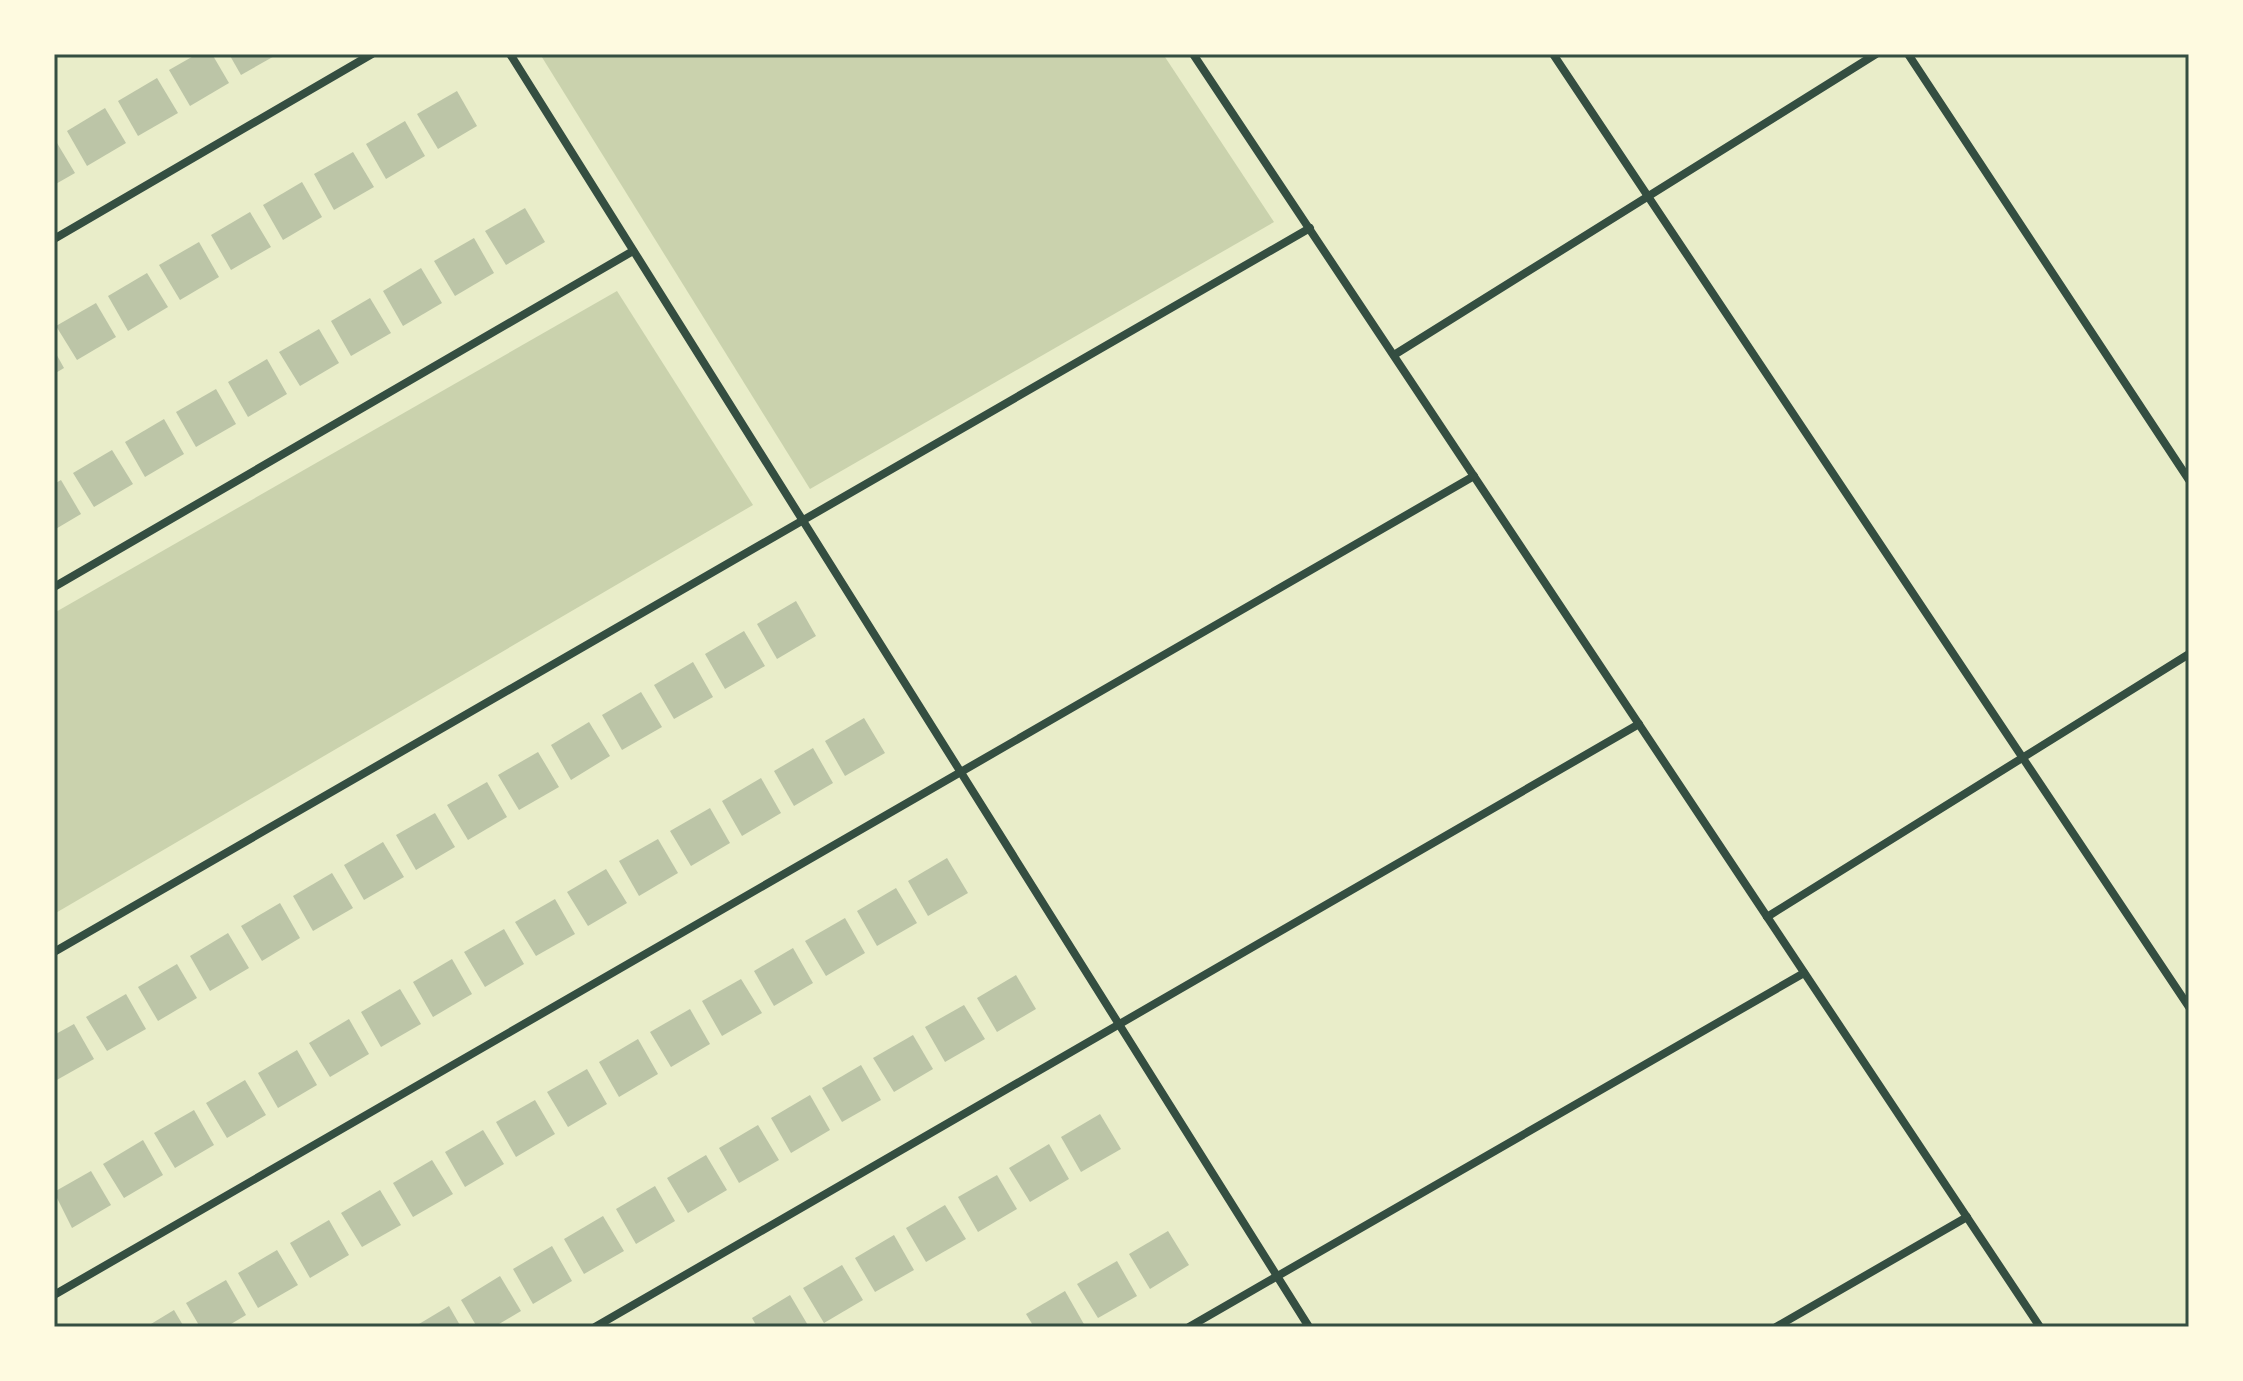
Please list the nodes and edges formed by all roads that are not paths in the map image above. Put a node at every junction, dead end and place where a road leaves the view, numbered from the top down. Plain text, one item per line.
1 (372, 54) edge
2 (510, 54) edge
3 (1193, 54) edge
4 (1553, 54) edge
5 (1876, 54) edge
6 (1908, 54) edge
7 (1648, 196) junction
8 (1310, 228) junction
9 (54, 239) edge
10 (633, 251) junction
11 (1394, 355) junction
12 (1474, 476) junction
13 (2189, 480) edge
14 (803, 520) junction
15 (54, 587) edge
16 (2189, 654) edge
17 (1639, 724) junction
18 (2023, 758) junction
19 (960, 773) junction
20 (1767, 917) junction
21 (54, 952) edge
22 (1804, 973) junction
23 (2189, 1007) edge
24 (1119, 1025) junction
25 (1967, 1217) junction
26 (1277, 1276) junction
27 (54, 1295) edge
28 (595, 1327) edge
29 (1189, 1327) edge
30 (1309, 1327) edge
31 (1776, 1327) edge
32 (2040, 1327) edge

1 - 9 street
2 - 10 street
3 - 8 street
4 - 7 street
5 - 7 street
6 - 13 street
7 - 11 street
7 - 18 street
8 - 11 street
8 - 14 street
10 - 14 street
10 - 15 street
11 - 12 street
12 - 17 street
12 - 19 street
14 - 19 street
14 - 21 street
16 - 18 street
17 - 20 street
17 - 24 street
18 - 20 street
18 - 23 street
19 - 24 street
19 - 27 street
20 - 22 street
22 - 25 street
22 - 26 street
24 - 26 street
24 - 28 street
25 - 31 street
25 - 32 street
26 - 29 street
26 - 30 street

